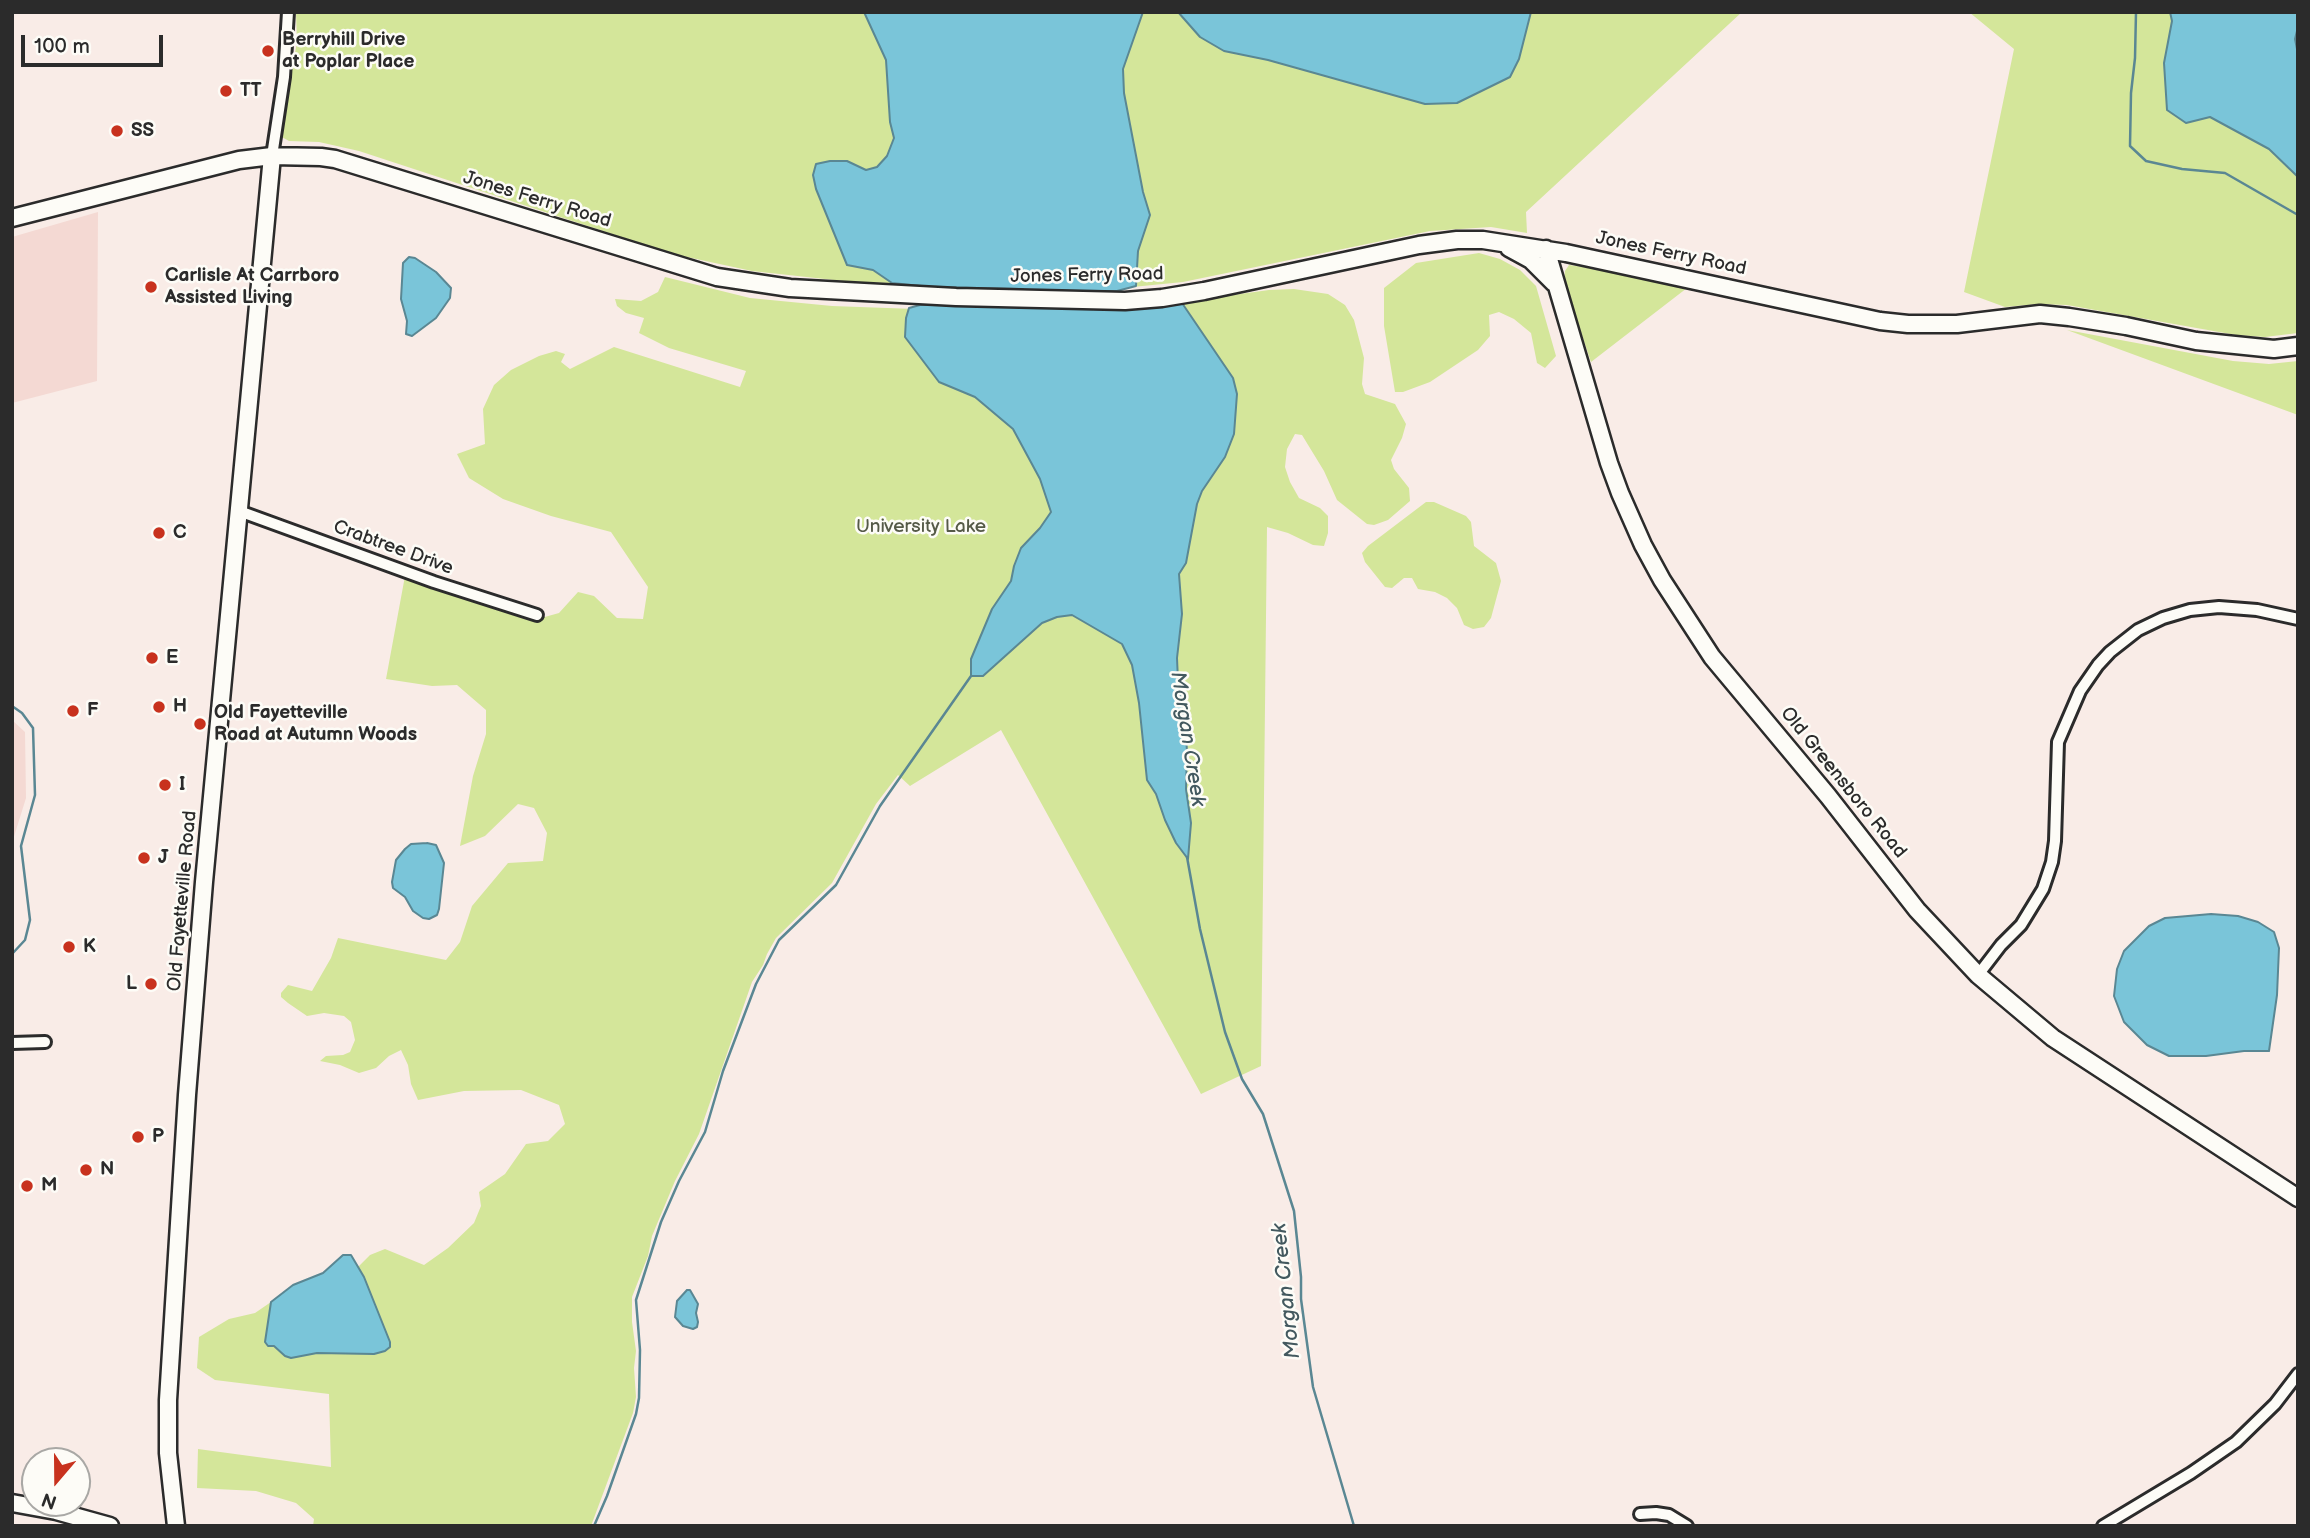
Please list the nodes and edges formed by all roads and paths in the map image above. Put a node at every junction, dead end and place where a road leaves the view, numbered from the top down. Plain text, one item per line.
1 (288, 12) edge
2 (272, 156) junction
3 (12, 218) edge
4 (1483, 240) junction
5 (1546, 249) junction
6 (1556, 286) junction
7 (2298, 346) edge
8 (239, 511) junction
9 (537, 615) dead end
10 (2298, 618) edge
11 (1978, 975) junction
12 (45, 1042) dead end
13 (12, 1043) edge
14 (2298, 1198) edge
15 (2298, 1374) edge
16 (12, 1503) edge
17 (1640, 1514) dead end
18 (110, 1526) edge
19 (176, 1526) edge
20 (1687, 1526) edge
21 (2103, 1526) edge

1 - 2 street
2 - 3 street, Jones Ferry Road
2 - 4 street, Jones Ferry Road
2 - 8 street, Old Fayetteville Road
4 - 5 street, Jones Ferry Road
4 - 6 street
5 - 6 street, Old Greensboro Road
5 - 7 street, Jones Ferry Road
6 - 11 street, Old Greensboro Road
8 - 9 street, Crabtree Drive
8 - 19 street, Old Fayetteville Road
10 - 11 street
11 - 14 street, Old Greensboro Road
12 - 13 street
15 - 21 street
16 - 18 street
17 - 20 street

